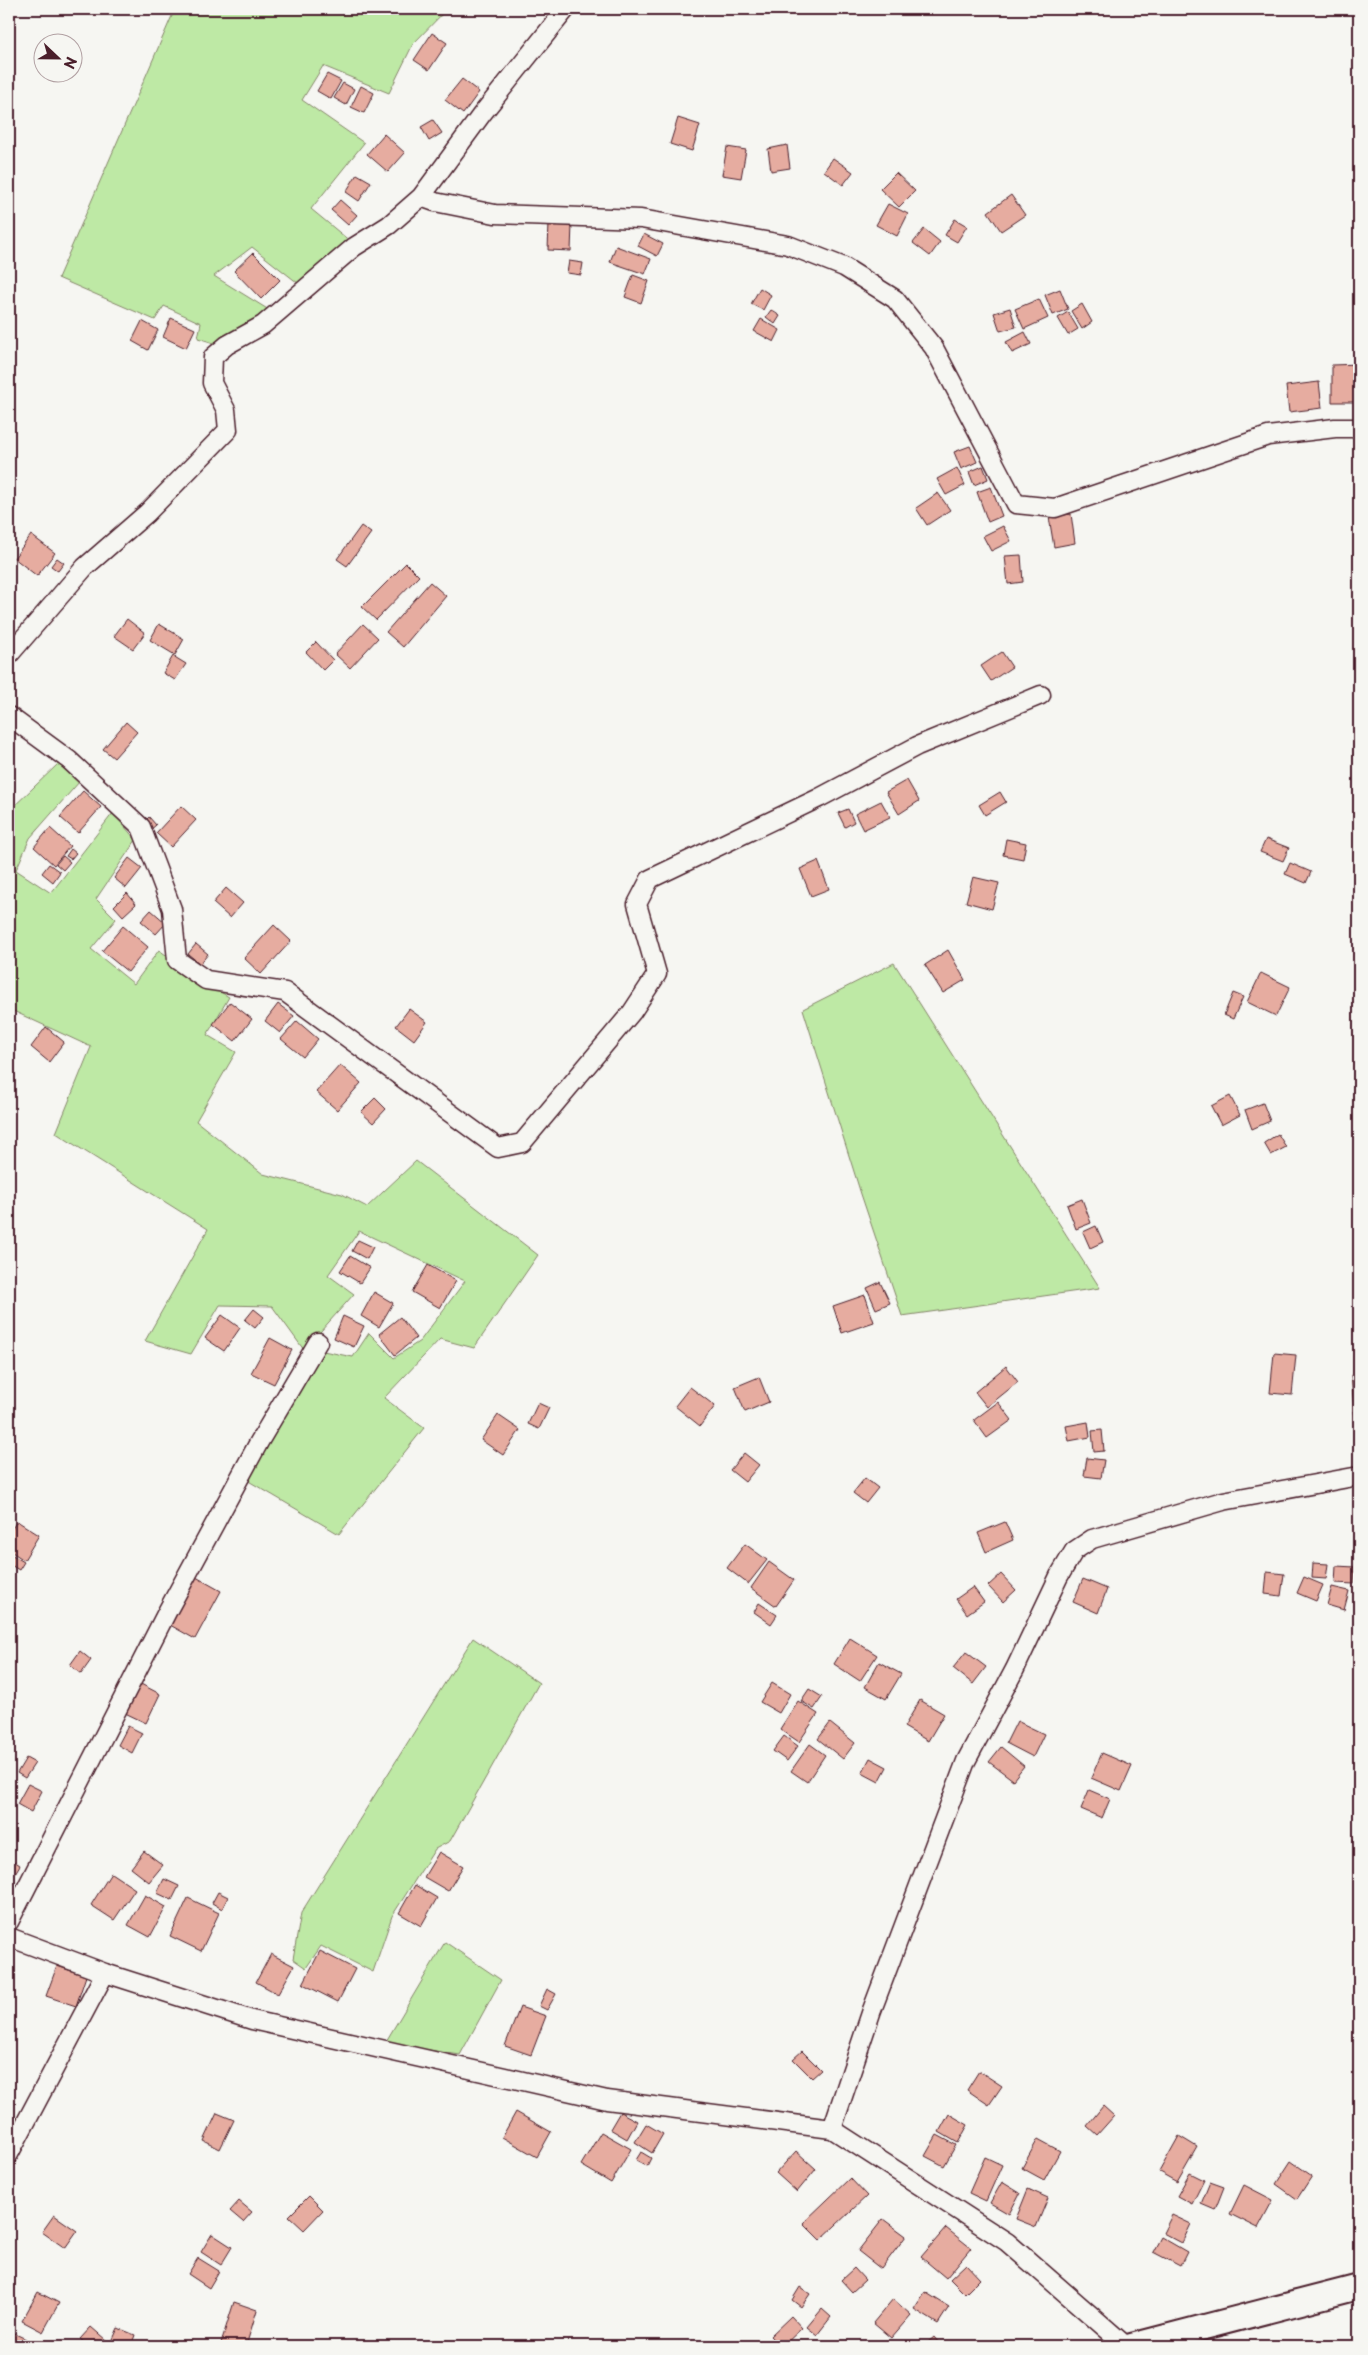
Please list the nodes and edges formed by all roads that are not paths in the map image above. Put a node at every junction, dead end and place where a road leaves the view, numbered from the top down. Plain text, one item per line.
1 (566, 9) edge
2 (421, 197) junction
3 (1359, 428) edge
4 (9, 655) edge
5 (1041, 695) dead end
6 (9, 716) edge
7 (318, 1342) dead end
8 (1359, 1476) edge
9 (9, 1922) edge
10 (9, 1937) edge
11 (105, 1972) junction
12 (832, 2129) junction
13 (9, 2154) edge
14 (1359, 2287) edge
15 (1126, 2346) edge
16 (1131, 2346) edge

1 - 2 street
2 - 3 street
2 - 4 street
5 - 6 street
7 - 9 street
8 - 12 street
10 - 11 street
11 - 12 street
11 - 13 street
12 - 15 street
14 - 16 street

